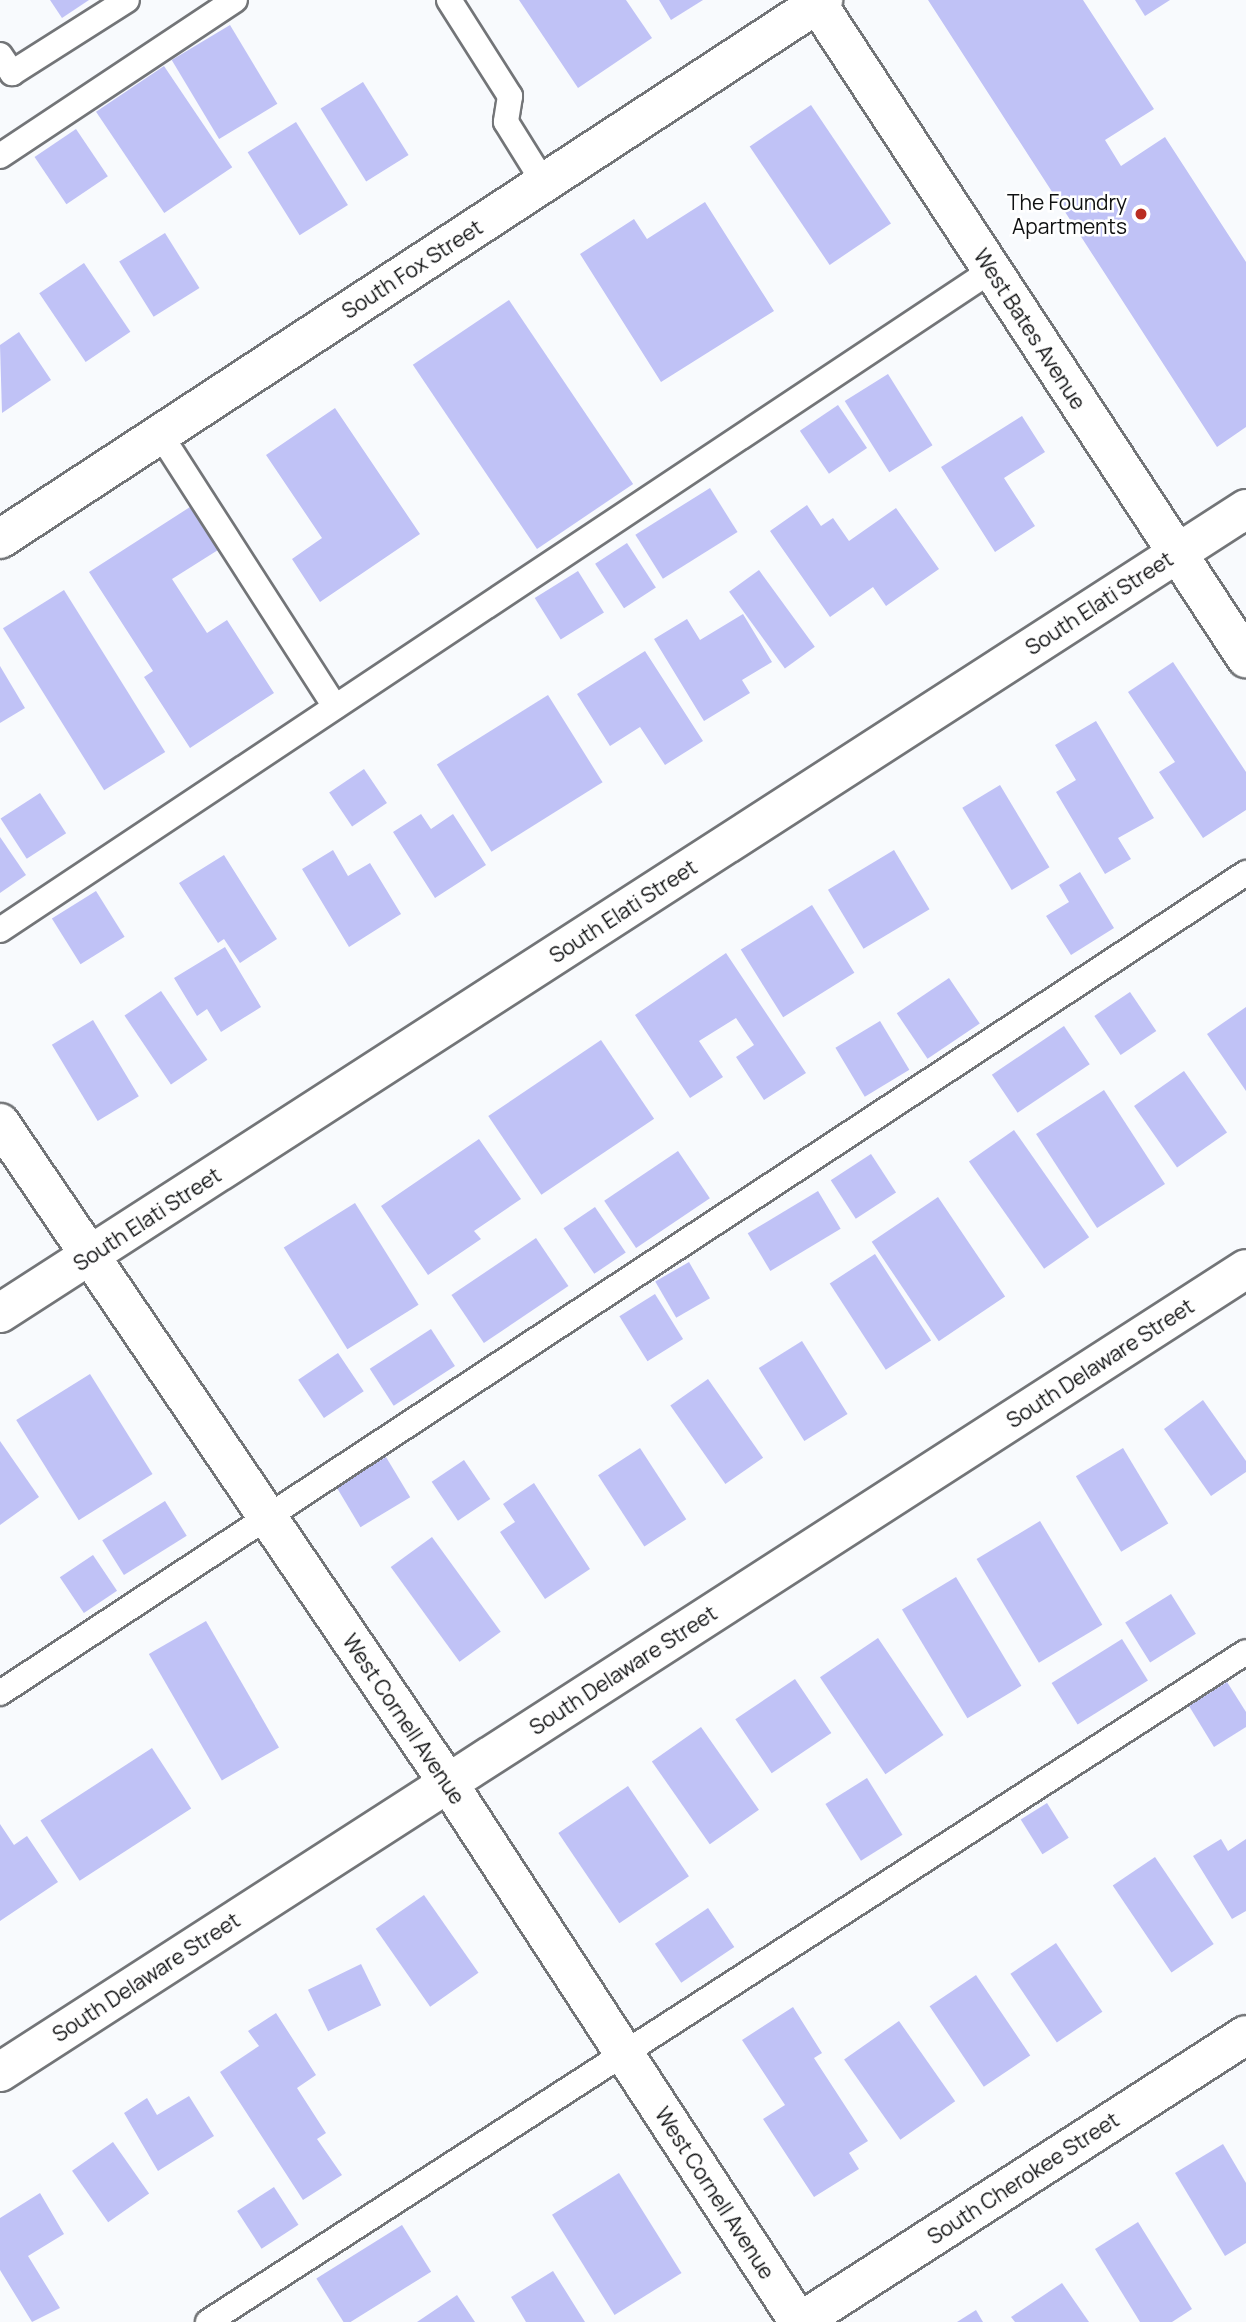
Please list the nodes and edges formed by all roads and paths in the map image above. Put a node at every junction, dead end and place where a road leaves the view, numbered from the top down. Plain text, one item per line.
1 (127, 0) edge
2 (235, 0) edge
3 (449, 0) edge
4 (819, 1) edge
5 (0, 55) edge
6 (0, 156) edge
7 (544, 183) junction
8 (992, 270) junction
9 (160, 434) junction
10 (1246, 509) edge
11 (0, 539) edge
12 (1177, 553) junction
13 (1246, 658) edge
14 (335, 707) junction
15 (1246, 873) edge
16 (0, 930) edge
17 (0, 1123) edge
18 (88, 1257) junction
19 (1246, 1269) edge
20 (0, 1313) edge
21 (267, 1520) junction
22 (1246, 1652) edge
23 (0, 1693) edge
24 (449, 1783) junction
25 (1246, 2035) edge
26 (622, 2051) junction
27 (0, 2072) edge
28 (208, 2322) edge
29 (800, 2322) edge

1 - 5 lane
2 - 6 lane
3 - 7 lane
4 - 7 street, South Fox Street
4 - 8 street, West Bates Avenue
7 - 9 street, South Fox Street
8 - 12 street, West Bates Avenue
8 - 14 lane
9 - 11 street, South Fox Street
9 - 14 lane
10 - 12 street, South Elati Street
12 - 13 street, West Bates Avenue
12 - 18 street, South Elati Street
14 - 16 lane
15 - 21 lane
17 - 18 street, West Cornell Avenue
18 - 20 street, South Elati Street
18 - 21 street, West Cornell Avenue
19 - 24 street, South Delaware Street
21 - 23 lane
21 - 24 street, West Cornell Avenue
22 - 26 lane
24 - 26 street, West Cornell Avenue
24 - 27 street, South Delaware Street
25 - 29 street, South Cherokee Street
26 - 28 lane
26 - 29 street, West Cornell Avenue

